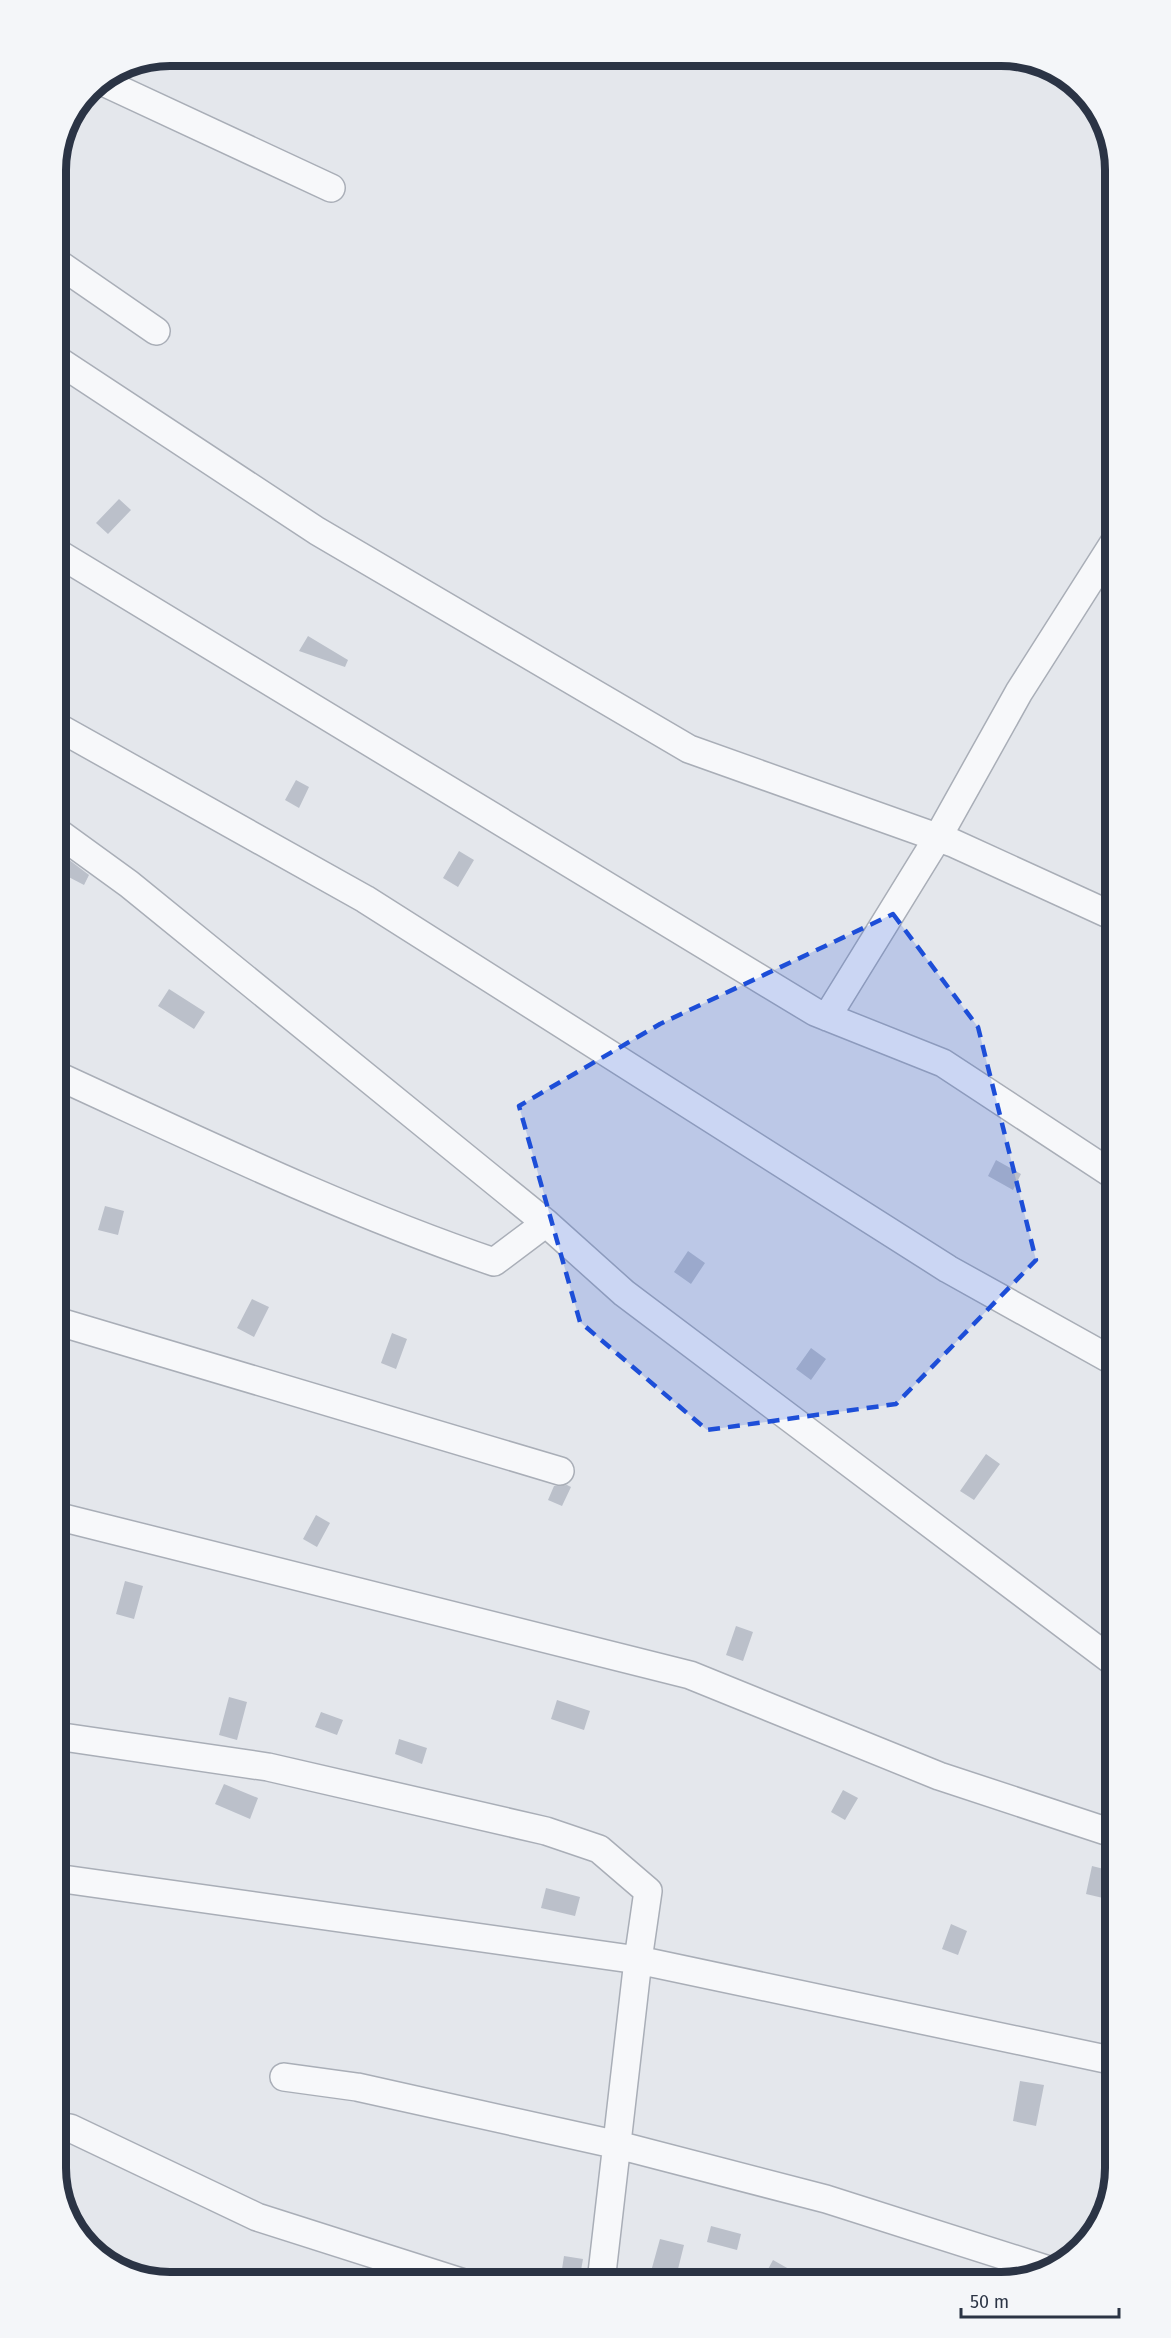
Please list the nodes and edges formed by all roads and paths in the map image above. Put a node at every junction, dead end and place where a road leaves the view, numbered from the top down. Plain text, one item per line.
1 (110, 86) edge
2 (331, 188) dead end
3 (66, 269) edge
4 (156, 331) dead end
5 (66, 366) edge
6 (66, 558) edge
7 (1105, 558) edge
8 (66, 732) edge
9 (938, 837) junction
10 (66, 838) edge
11 (1105, 912) edge
12 (827, 1017) junction
13 (66, 1080) edge
14 (1105, 1169) edge
15 (546, 1223) junction
16 (66, 1324) edge
17 (1105, 1356) edge
18 (561, 1471) dead end
19 (66, 1519) edge
20 (1105, 1655) edge
21 (66, 1737) edge
22 (1105, 1830) edge
23 (66, 1879) edge
24 (638, 1960) junction
25 (1105, 2059) edge
26 (284, 2078) dead end
27 (66, 2127) edge
28 (618, 2145) junction
29 (1035, 2266) edge
30 (430, 2272) edge
31 (602, 2272) edge

1 - 2 street
3 - 4 street
5 - 9 street
6 - 12 street
7 - 9 street
8 - 17 street
9 - 11 street
9 - 12 street
10 - 15 street
12 - 14 street
13 - 15 street
15 - 20 street
16 - 18 street
19 - 22 street
21 - 24 street
23 - 24 street
24 - 25 street
24 - 28 street
26 - 28 street
27 - 30 street
28 - 29 street
28 - 31 street

